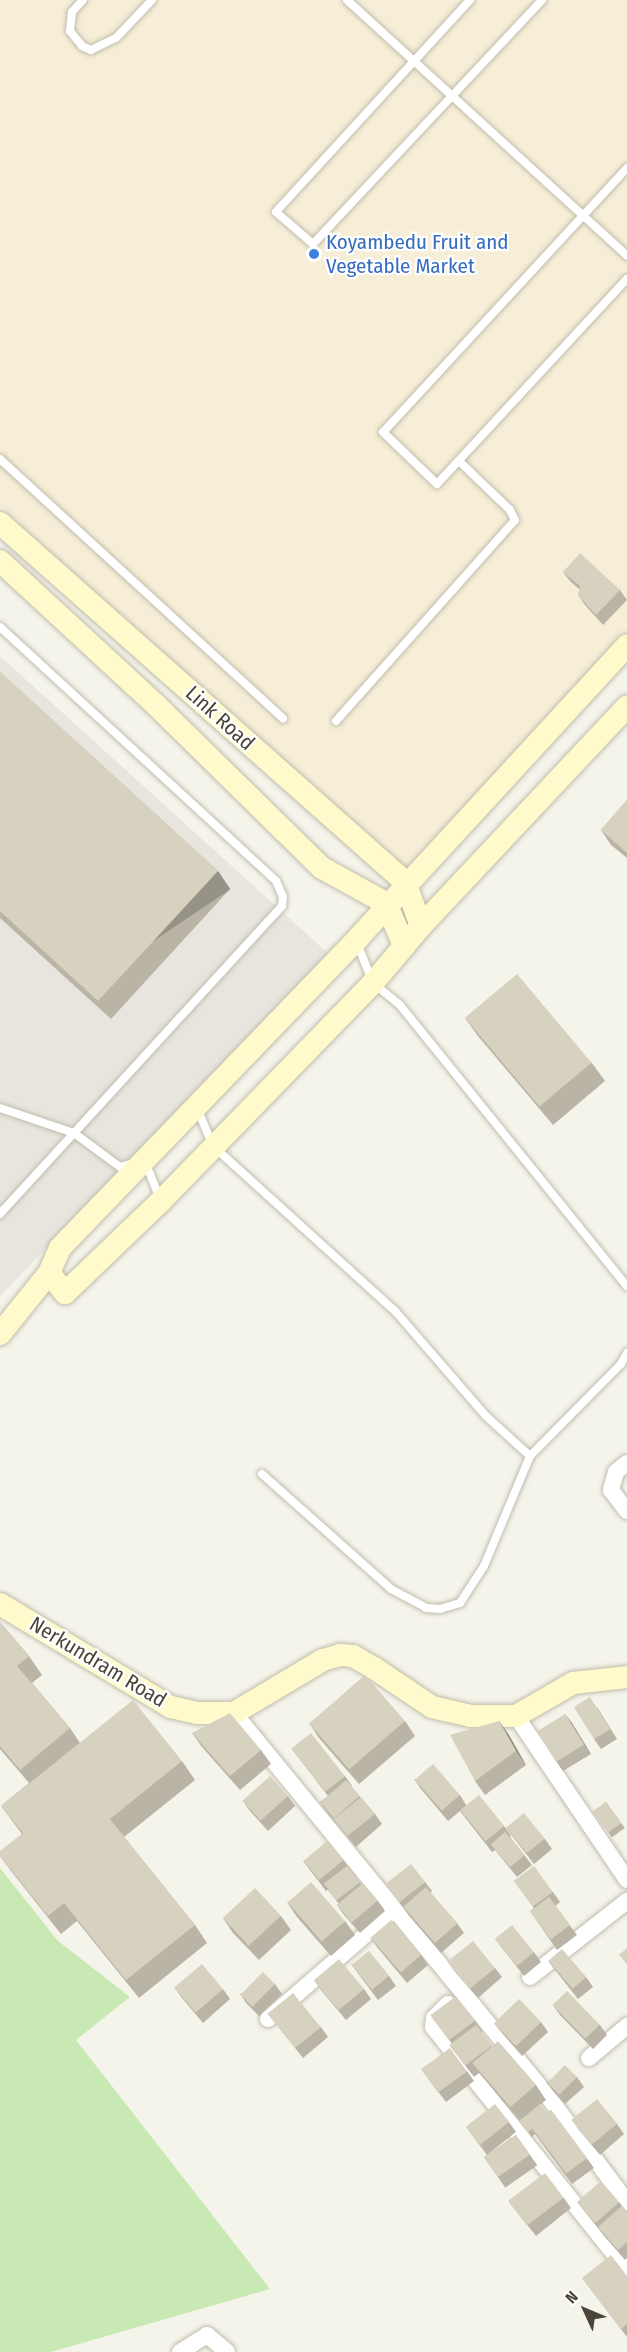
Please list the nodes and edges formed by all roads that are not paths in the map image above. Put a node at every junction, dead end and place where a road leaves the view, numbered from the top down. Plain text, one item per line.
1 (83, 0) edge
2 (152, 0) edge
3 (348, 0) edge
4 (470, 0) edge
5 (542, 0) edge
6 (414, 61) junction
7 (452, 96) junction
8 (627, 168) edge
9 (583, 215) junction
10 (627, 256) edge
11 (627, 279) edge
12 (0, 459) edge
13 (459, 461) junction
14 (0, 523) edge
15 (0, 561) edge
16 (0, 627) edge
17 (627, 646) edge
18 (627, 707) edge
19 (283, 718) dead end
20 (336, 722) dead end
21 (405, 882) junction
22 (386, 903) junction
23 (421, 926) junction
24 (355, 940) junction
25 (404, 946) junction
26 (373, 983) junction
27 (195, 1104) junction
28 (0, 1108) edge
29 (74, 1133) junction
30 (213, 1146) junction
31 (144, 1159) junction
32 (161, 1201) junction
33 (0, 1214) edge
34 (50, 1274) junction
35 (627, 1286) edge
36 (0, 1334) edge
37 (627, 1353) edge
38 (530, 1456) junction
39 (627, 1463) edge
40 (262, 1474) dead end
41 (627, 1511) edge
42 (0, 1604) edge
43 (627, 1677) edge
44 (234, 1713) junction
45 (516, 1716) junction
46 (627, 1880) edge
47 (627, 1901) edge
48 (395, 1909) junction
49 (530, 1977) dead end
50 (461, 1992) junction
51 (268, 2019) edge
52 (627, 2026) edge
53 (589, 2058) dead end
54 (627, 2202) edge
55 (627, 2270) edge
56 (180, 2352) edge
57 (227, 2352) edge

1 - 2 lane
3 - 6 lane
4 - 6 lane
5 - 7 lane
6 - 7 lane
6 - 7 lane
7 - 9 lane
8 - 9 lane
9 - 10 lane
9 - 13 lane
11 - 13 lane
12 - 19 lane
13 - 20 lane
14 - 21 street, Link Road
15 - 22 street
16 - 29 lane
17 - 21 street
18 - 23 street
21 - 22 street
21 - 23 street, Link Road
22 - 24 street
22 - 25 street
23 - 25 street
24 - 26 lane
24 - 27 street
25 - 26 street
26 - 30 street
26 - 35 lane
27 - 30 lane
27 - 31 street
28 - 29 lane
29 - 31 lane
29 - 33 lane
30 - 32 street
30 - 38 lane
31 - 32 lane
31 - 34 street
32 - 34 street
34 - 36 street
37 - 38 lane
38 - 40 lane
39 - 41 street
42 - 44 street, Nerkundram Road
43 - 45 street
44 - 45 street
44 - 48 street
45 - 46 street
47 - 49 street
48 - 50 street
48 - 51 street
50 - 54 street
50 - 55 street
52 - 53 street
56 - 57 street

